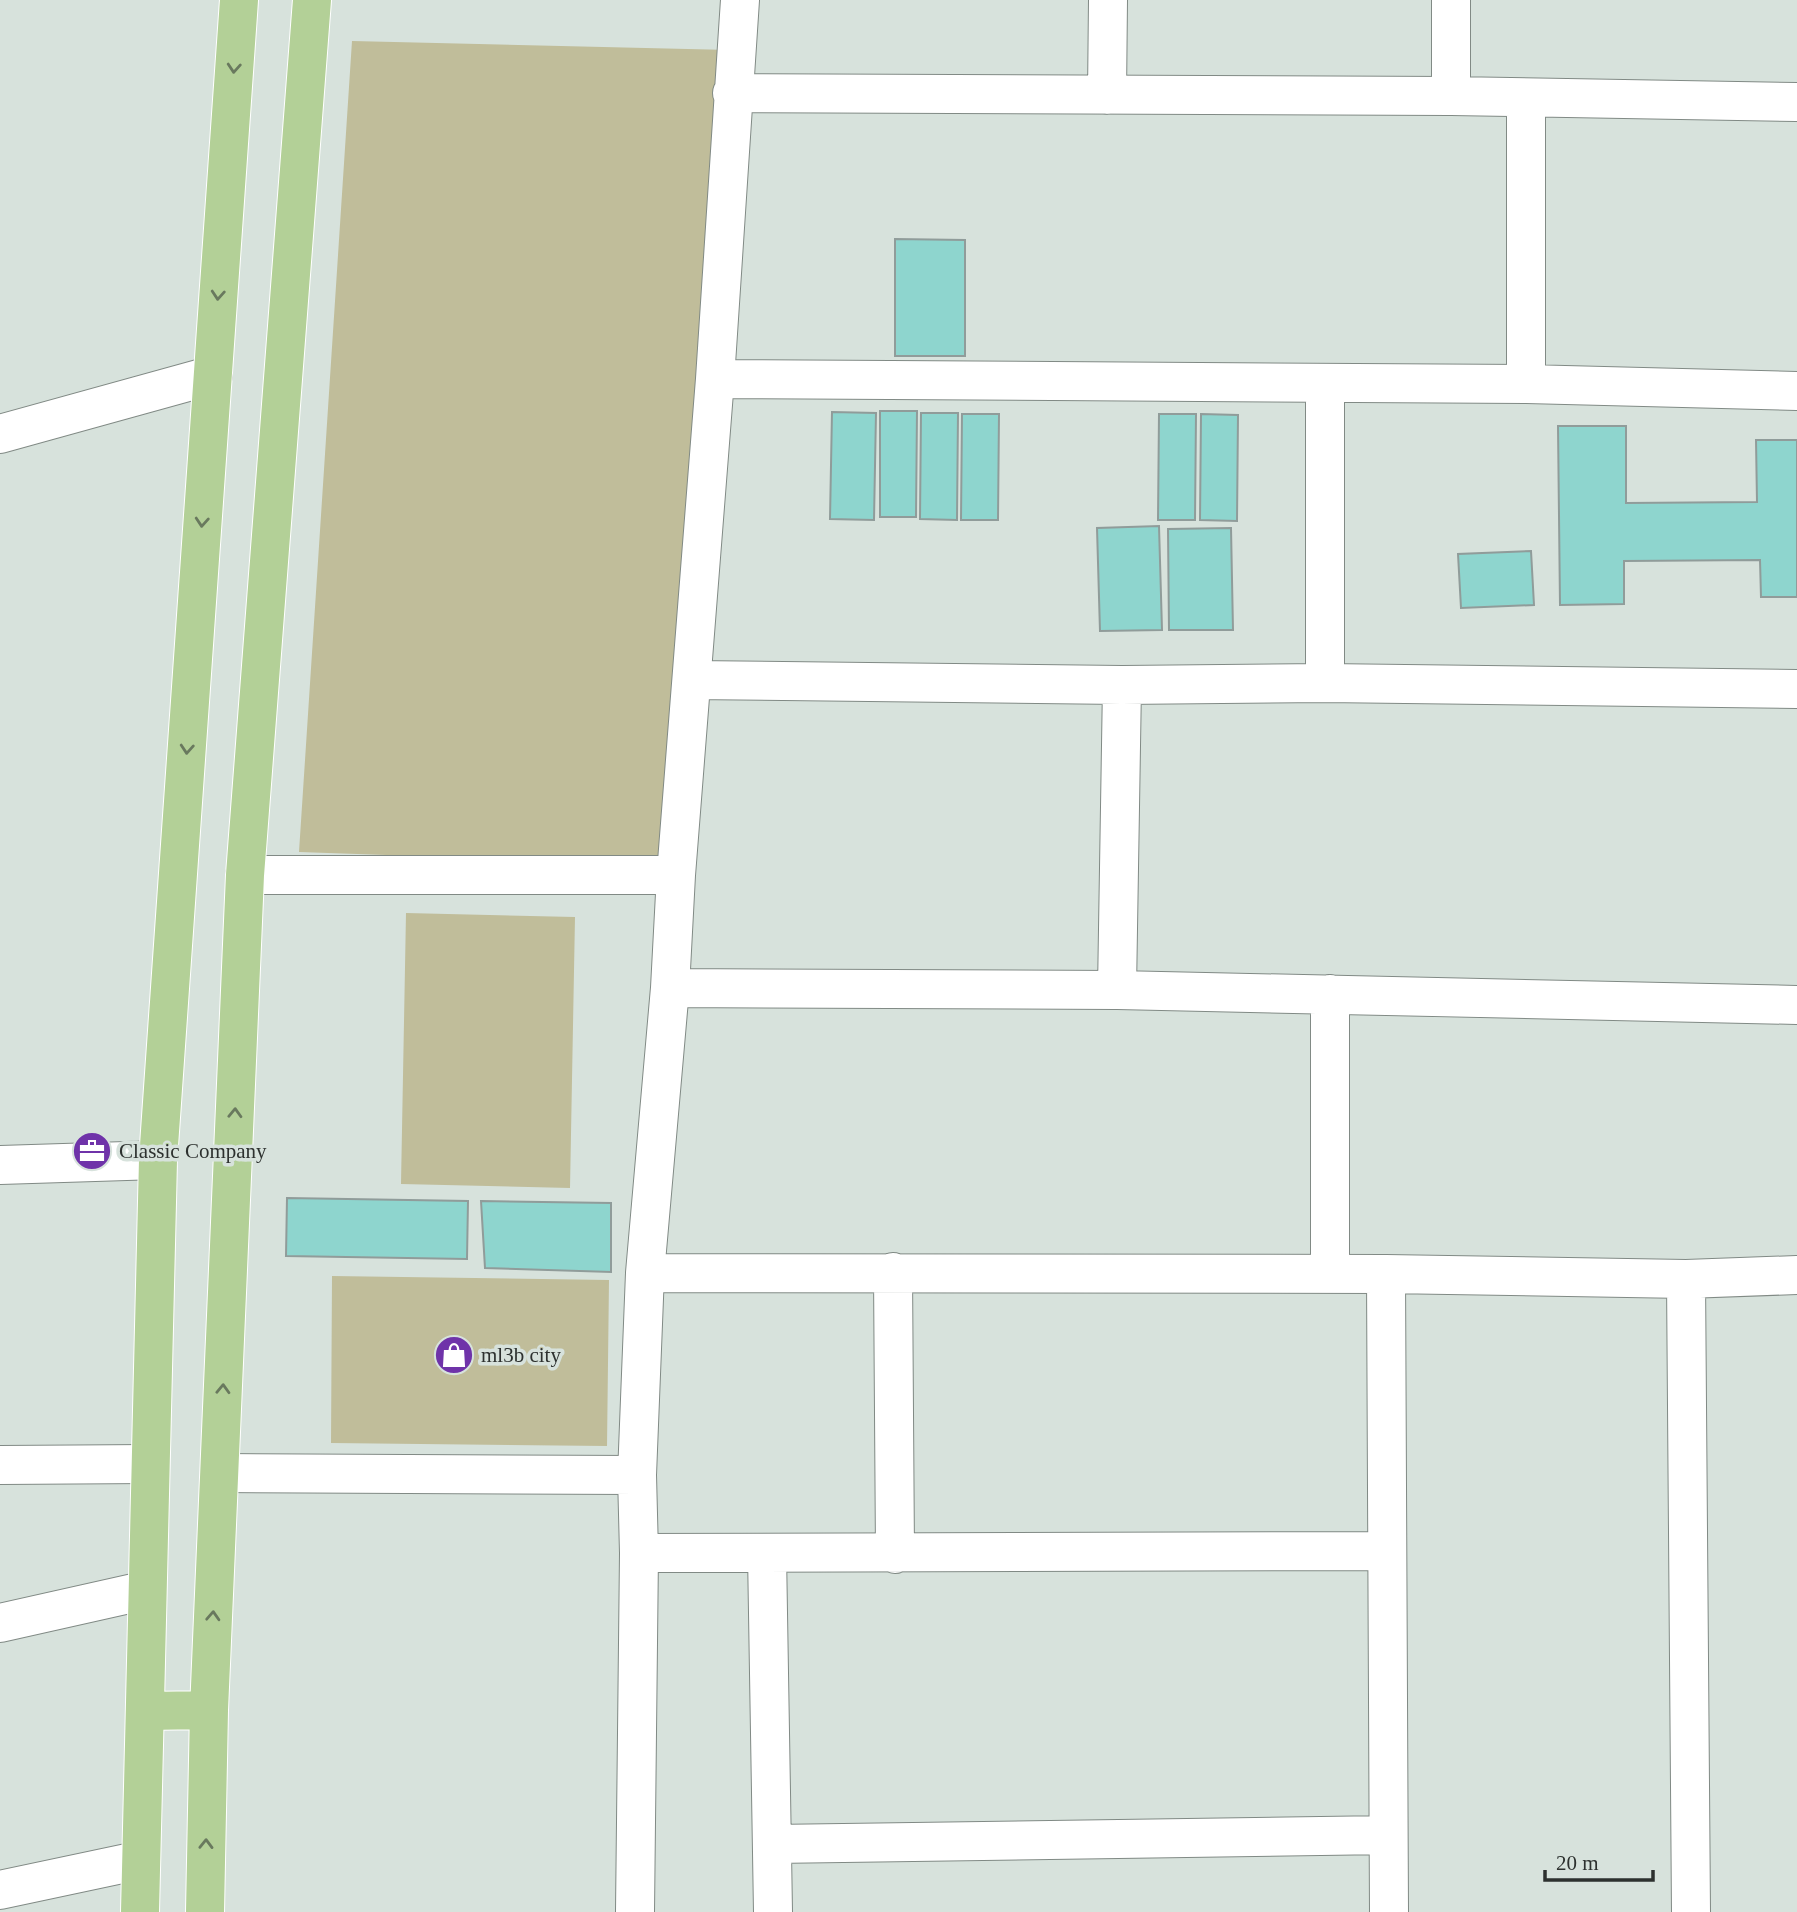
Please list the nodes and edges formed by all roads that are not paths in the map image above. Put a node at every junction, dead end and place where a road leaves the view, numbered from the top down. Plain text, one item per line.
1 (239, 0) edge
2 (312, 0) edge
3 (740, 0) edge
4 (1108, 0) edge
5 (1451, 0) edge
6 (733, 93) junction
7 (1107, 95) junction
8 (1451, 96) junction
9 (1527, 98) junction
10 (1797, 102) edge
11 (213, 375) junction
12 (715, 379) junction
13 (1325, 384) junction
14 (1526, 384) junction
15 (1797, 391) edge
16 (0, 434) edge
17 (692, 680) junction
18 (1325, 683) junction
19 (1122, 685) junction
20 (1797, 689) edge
21 (245, 875) junction
22 (676, 875) junction
23 (670, 988) junction
24 (1117, 990) junction
25 (1330, 994) junction
26 (1797, 1005) edge
27 (158, 1160) junction
28 (0, 1165) edge
29 (893, 1272) junction
30 (645, 1273) junction
31 (1330, 1274) junction
32 (1386, 1274) junction
33 (1797, 1275) edge
34 (1686, 1279) junction
35 (149, 1464) junction
36 (0, 1465) edge
37 (220, 1473) junction
38 (637, 1475) junction
39 (1385, 1551) junction
40 (639, 1553) junction
41 (767, 1553) junction
42 (895, 1554) junction
43 (147, 1590) junction
44 (0, 1623) edge
45 (209, 1710) junction
46 (146, 1711) junction
47 (1388, 1835) junction
48 (773, 1844) junction
49 (141, 1860) junction
50 (0, 1890) edge
51 (141, 1912) edge
52 (205, 1912) edge
53 (635, 1912) edge
54 (773, 1912) edge
55 (1389, 1912) edge
56 (1691, 1912) edge

1 -> 11 main road
2 - 21 main road
3 - 6 street
4 - 7 street
5 - 8 street
6 - 7 street
6 - 12 street
7 - 8 street
8 - 9 street
9 - 10 street
9 - 14 street
11 - 16 street
11 -> 27 main road
12 - 13 street
12 - 17 street
13 - 14 street
13 - 18 street
14 - 15 street
17 - 19 street
17 - 22 street
18 - 19 street
18 - 20 street
19 - 24 street
21 - 22 street
37 -> 21 main road
22 - 23 street
23 - 24 street
23 - 30 street
24 - 25 street
25 - 26 street
25 - 31 street
27 - 28 street
27 - 35 main road
29 - 30 street
29 - 31 street
29 - 42 street
30 - 38 street
31 - 32 street
32 - 34 street
32 - 39 street
33 - 34 street
34 - 56 street
35 - 36 street
35 - 43 main road
37 - 38 street
45 -> 37 main road
38 - 40 street
39 - 42 street
39 - 47 street
40 - 41 street
40 - 53 street
41 - 42 street
41 - 48 street
43 - 44 street
43 - 46 main road
45 - 46 main road
52 -> 45 main road
46 - 49 main road
47 - 48 street
47 - 55 street
48 - 54 street
49 - 50 street
49 - 51 main road

